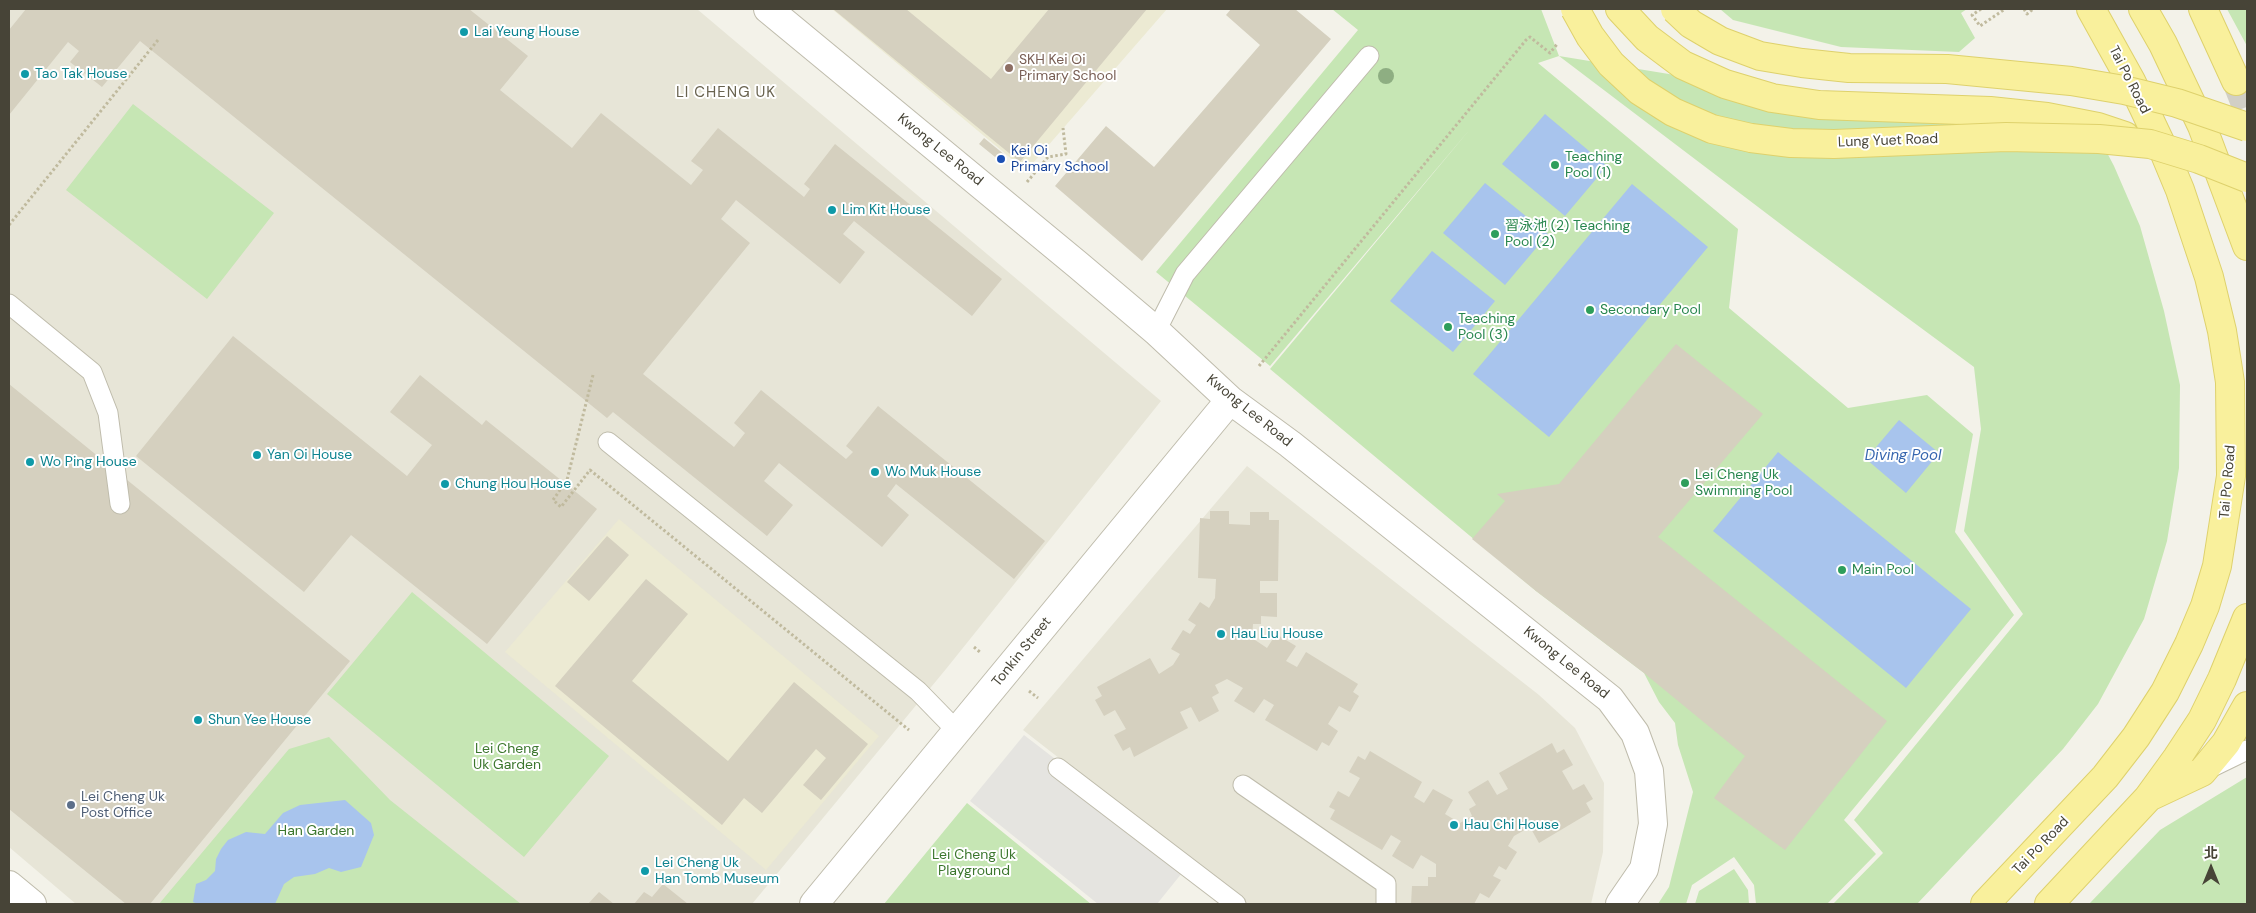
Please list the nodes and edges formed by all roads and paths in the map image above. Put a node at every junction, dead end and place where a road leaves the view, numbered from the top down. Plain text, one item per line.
1 (768, 9) edge
2 (1574, 9) edge
3 (1620, 9) edge
4 (1675, 9) edge
5 (1981, 9) edge
6 (2005, 9) edge
7 (2024, 9) edge
8 (2091, 9) edge
9 (2143, 9) edge
10 (2202, 9) edge
11 (2032, 10) edge
12 (158, 40) dead end
13 (1554, 48) dead end
14 (1369, 56) dead end
15 (2242, 83) tunnel mouth
16 (2247, 127) edge
17 (1063, 128) dead end
18 (2150, 144) junction
19 (1026, 182) dead end
20 (2240, 190) edge
21 (9, 225) edge
22 (2247, 246) edge
23 (9, 304) edge
24 (1156, 331) junction
25 (1258, 366) dead end
26 (593, 375) dead end
27 (1230, 400) junction
28 (608, 442) dead end
29 (120, 504) dead end
30 (2247, 618) edge
31 (2247, 706) edge
32 (909, 730) dead end
33 (957, 731) junction
34 (2247, 750) edge
35 (1058, 768) dead end
36 (2202, 772) junction
37 (1243, 785) dead end
38 (2148, 798) junction
39 (9, 885) edge
40 (32, 904) edge
41 (814, 904) edge
42 (1236, 904) edge
43 (1386, 904) edge
44 (1620, 904) edge
45 (1985, 904) edge
46 (2049, 904) edge

1 - 24 street, Kwong Lee Road
2 - 18 main road, Lung Yuet Road, bridge
3 - 18 main road, bridge
4 - 16 main road, bridge
5 - 6 path
7 - 11 path
8 - 45 main road, Tai Po Road
9 - 20 main road
10 - 15 main road
12 - 21 path
13 - 25 path
14 - 24 lane
17 - 19 path
18 - 20 main road, Lung Yuet Road, bridge
20 - 22 main road
23 - 29 lane
24 - 27 street, Kwong Lee Road
26 - 32 path
27 - 33 street, Tonkin Street
27 - 44 street, Kwong Lee Road
28 - 33 lane
30 - 38 main road
31 - 36 main road
33 - 41 street, Tonkin Street
34 - 36 lane
35 - 42 lane
36 - 38 main road
37 - 43 lane
38 - 46 main road
39 - 40 street

